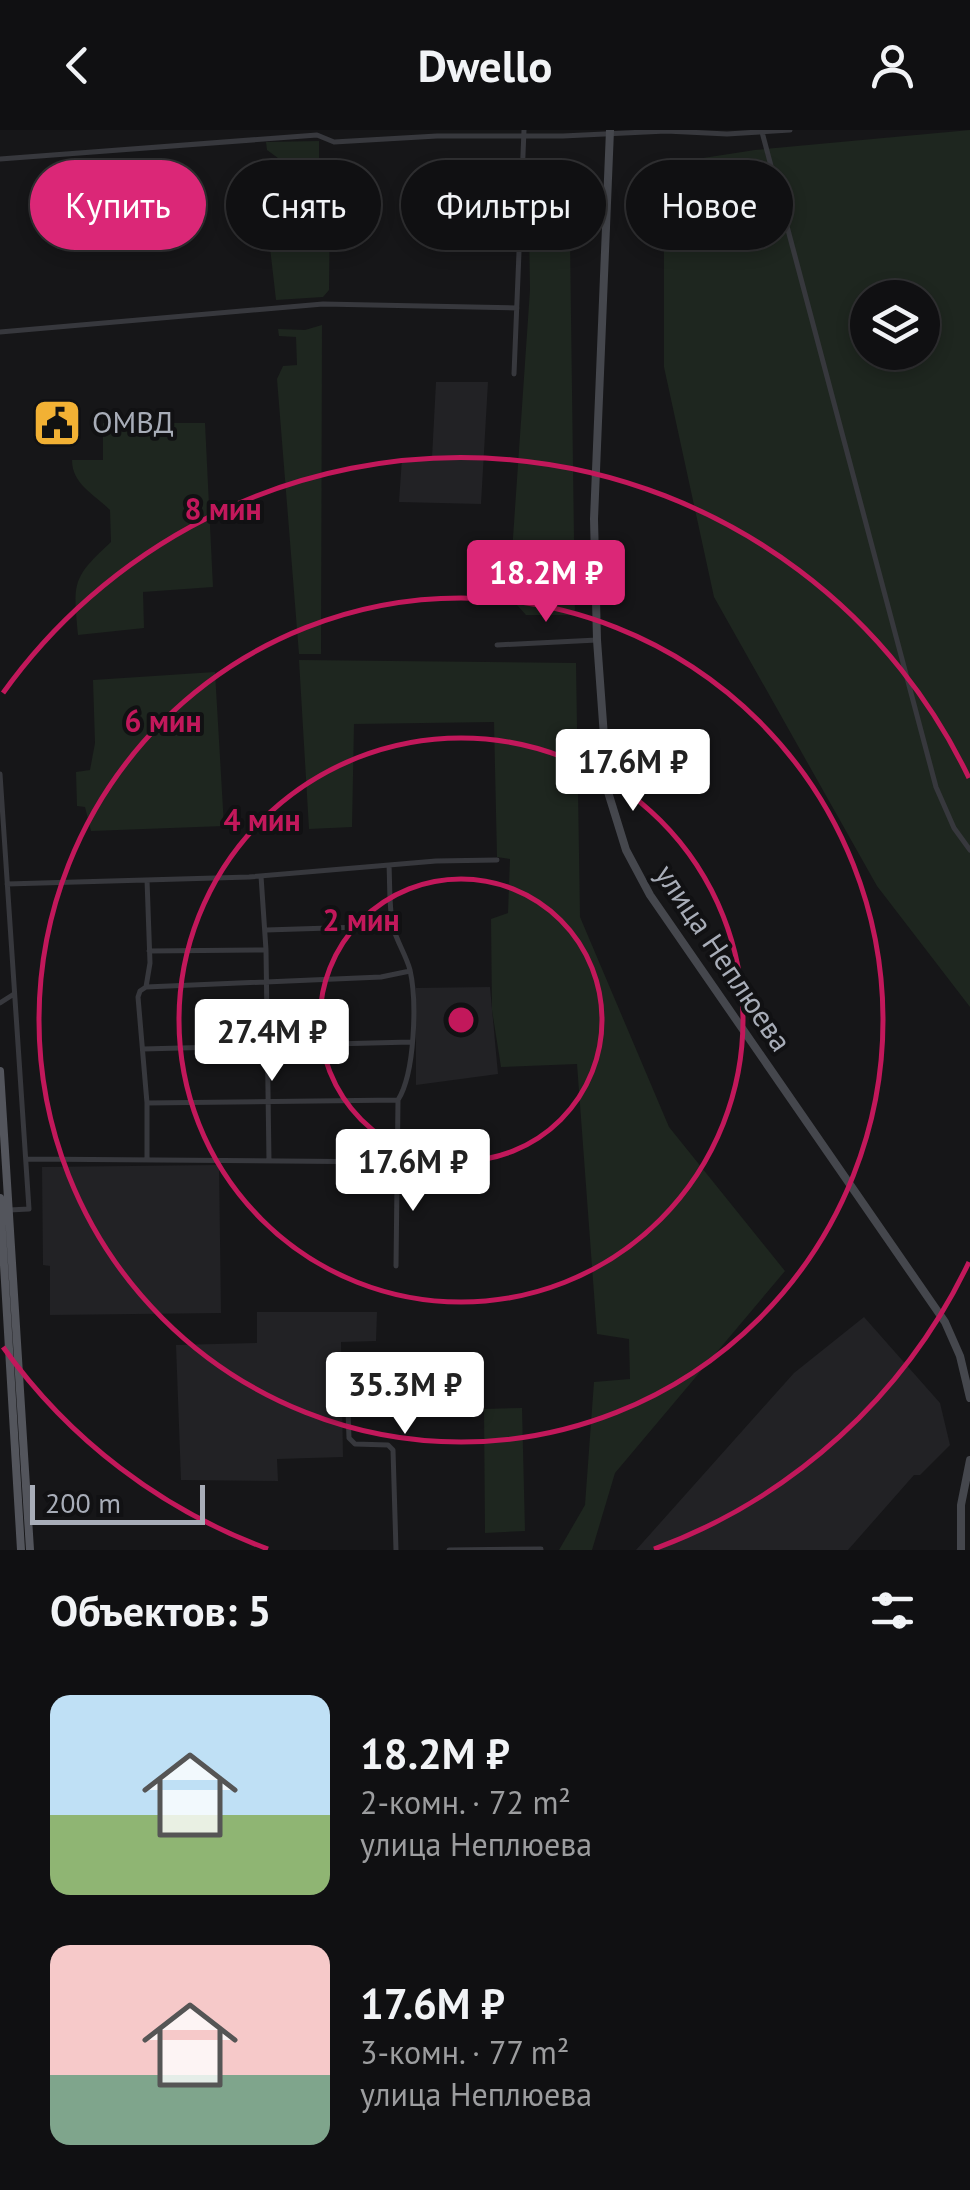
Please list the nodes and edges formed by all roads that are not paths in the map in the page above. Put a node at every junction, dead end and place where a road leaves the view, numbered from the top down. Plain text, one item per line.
1 (790, 130) edge
2 (524, 132) edge
3 (610, 132) edge
4 (762, 132) edge
5 (265, 134) edge
6 (0, 159) edge
7 (517, 308) junction
8 (0, 332) edge
9 (514, 374) dead end
10 (597, 640) junction
11 (497, 645) dead end
12 (0, 774) edge
13 (5, 850) junction
14 (970, 850) edge
15 (0, 860) edge
16 (497, 860) dead end
17 (388, 865) junction
18 (261, 876) junction
19 (148, 880) junction
20 (7, 884) junction
21 (393, 926) junction
22 (266, 930) junction
23 (266, 950) junction
24 (149, 951) junction
25 (410, 970) junction
26 (267, 982) junction
27 (146, 987) junction
28 (14, 994) junction
29 (0, 1003) edge
30 (412, 1042) junction
31 (267, 1044) junction
32 (143, 1050) junction
33 (0, 1071) edge
34 (398, 1100) junction
35 (268, 1102) junction
36 (146, 1103) junction
37 (26, 1159) junction
38 (147, 1160) junction
39 (268, 1161) junction
40 (395, 1162) junction
41 (0, 1198) edge
42 (3, 1210) edge
43 (396, 1266) dead end
44 (346, 1355) dead end
45 (970, 1398) edge
46 (970, 1460) edge
47 (542, 1549) edge
48 (22, 1550) edge
49 (30, 1550) edge
50 (396, 1550) edge
51 (449, 1550) edge
52 (961, 1550) edge

1 - 4 street
2 - 3 street
2 - 5 street
2 - 7 street
3 - 4 street
3 - 10 main road, улица Неплюева
4 - 14 street
5 - 6 street
7 - 8 street
7 - 9 street
10 - 11 street
10 - 45 main road, улица Неплюева
12 - 13 street
13 - 15 street
13 - 20 street
16 - 17 street
17 - 18 street
17 - 21 street
18 - 19 street
18 - 22 street
19 - 20 street
19 - 24 street
20 - 28 street
21 - 22 street
21 - 25 street
22 - 23 street
23 - 24 street
23 - 26 street
24 - 27 street
25 - 26 street
25 - 30 street
26 - 27 street
26 - 31 street
27 - 32 street
28 - 29 street
28 - 37 street
30 - 31 street
30 - 34 street
31 - 32 street
31 - 35 street
32 - 36 street
33 - 42 main road
34 - 35 street
34 - 40 street
35 - 36 street
35 - 39 street
36 - 38 street
37 - 38 street
37 - 42 street
38 - 39 street
39 - 40 street
40 - 43 street
41 - 42 main road
42 - 48 main road
42 - 49 main road
44 - 50 street
46 - 52 main road
47 - 51 street

